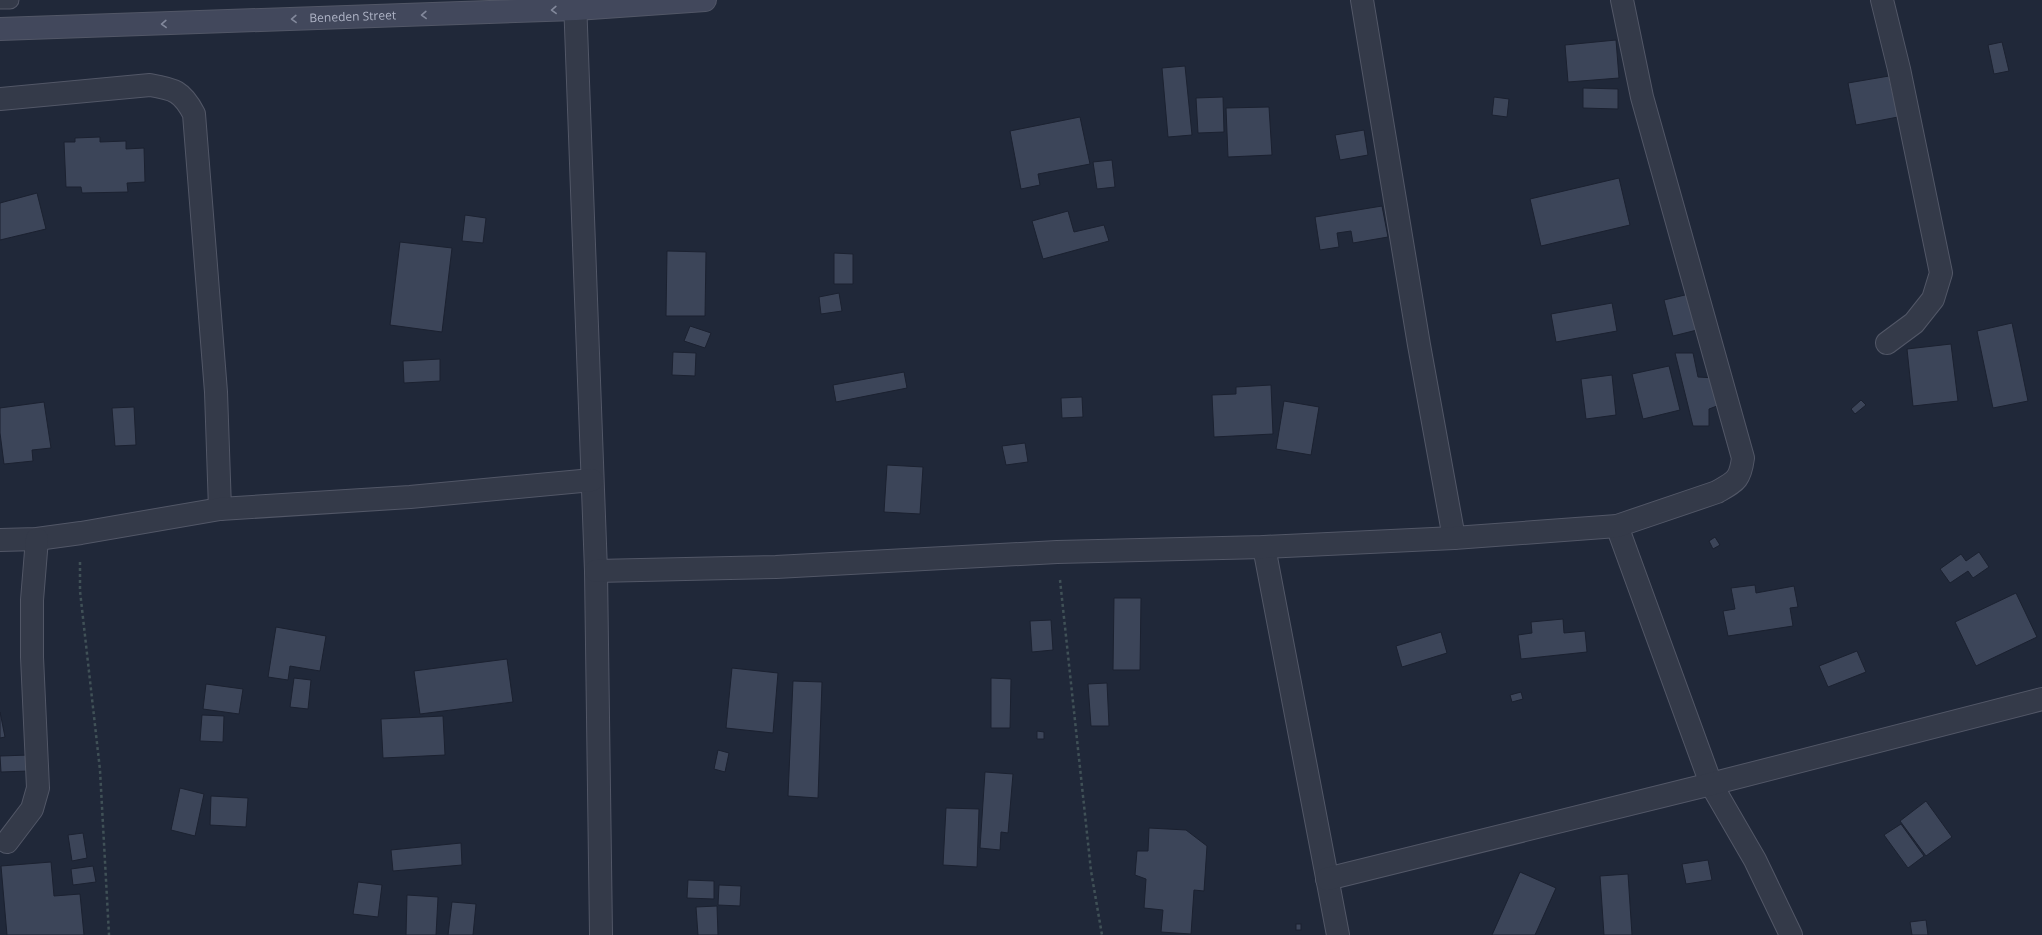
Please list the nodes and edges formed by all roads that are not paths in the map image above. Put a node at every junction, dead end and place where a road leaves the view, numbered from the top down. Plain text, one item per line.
1 (0, 0) edge
2 (10, 0) edge
3 (705, 0) edge
4 (1362, 0) edge
5 (1622, 0) edge
6 (1882, 0) edge
7 (576, 5) edge
8 (0, 29) edge
9 (0, 99) edge
10 (1887, 342) dead end
11 (592, 480) junction
12 (220, 509) junction
13 (1617, 526) junction
14 (1454, 538) junction
15 (37, 539) junction
16 (0, 540) edge
17 (1264, 547) junction
18 (596, 571) junction
19 (2042, 699) edge
20 (1711, 784) junction
21 (7, 842) dead end
22 (1326, 879) junction
23 (601, 935) edge
24 (1338, 935) edge
25 (1791, 935) edge

1 - 2 lane
3 - 7 main road, Beneden Street
4 - 14 street
5 - 13 street
6 - 10 street
7 -> 8 main road, Beneden Street
7 - 11 street
9 - 12 street
11 - 12 street
11 - 18 street
12 - 15 street
13 - 14 street
13 - 20 street
14 - 17 street
15 - 16 street
15 - 21 street
17 - 18 street
17 - 22 street
18 - 23 street
19 - 20 street
20 - 22 street
20 - 25 street
22 - 24 street

